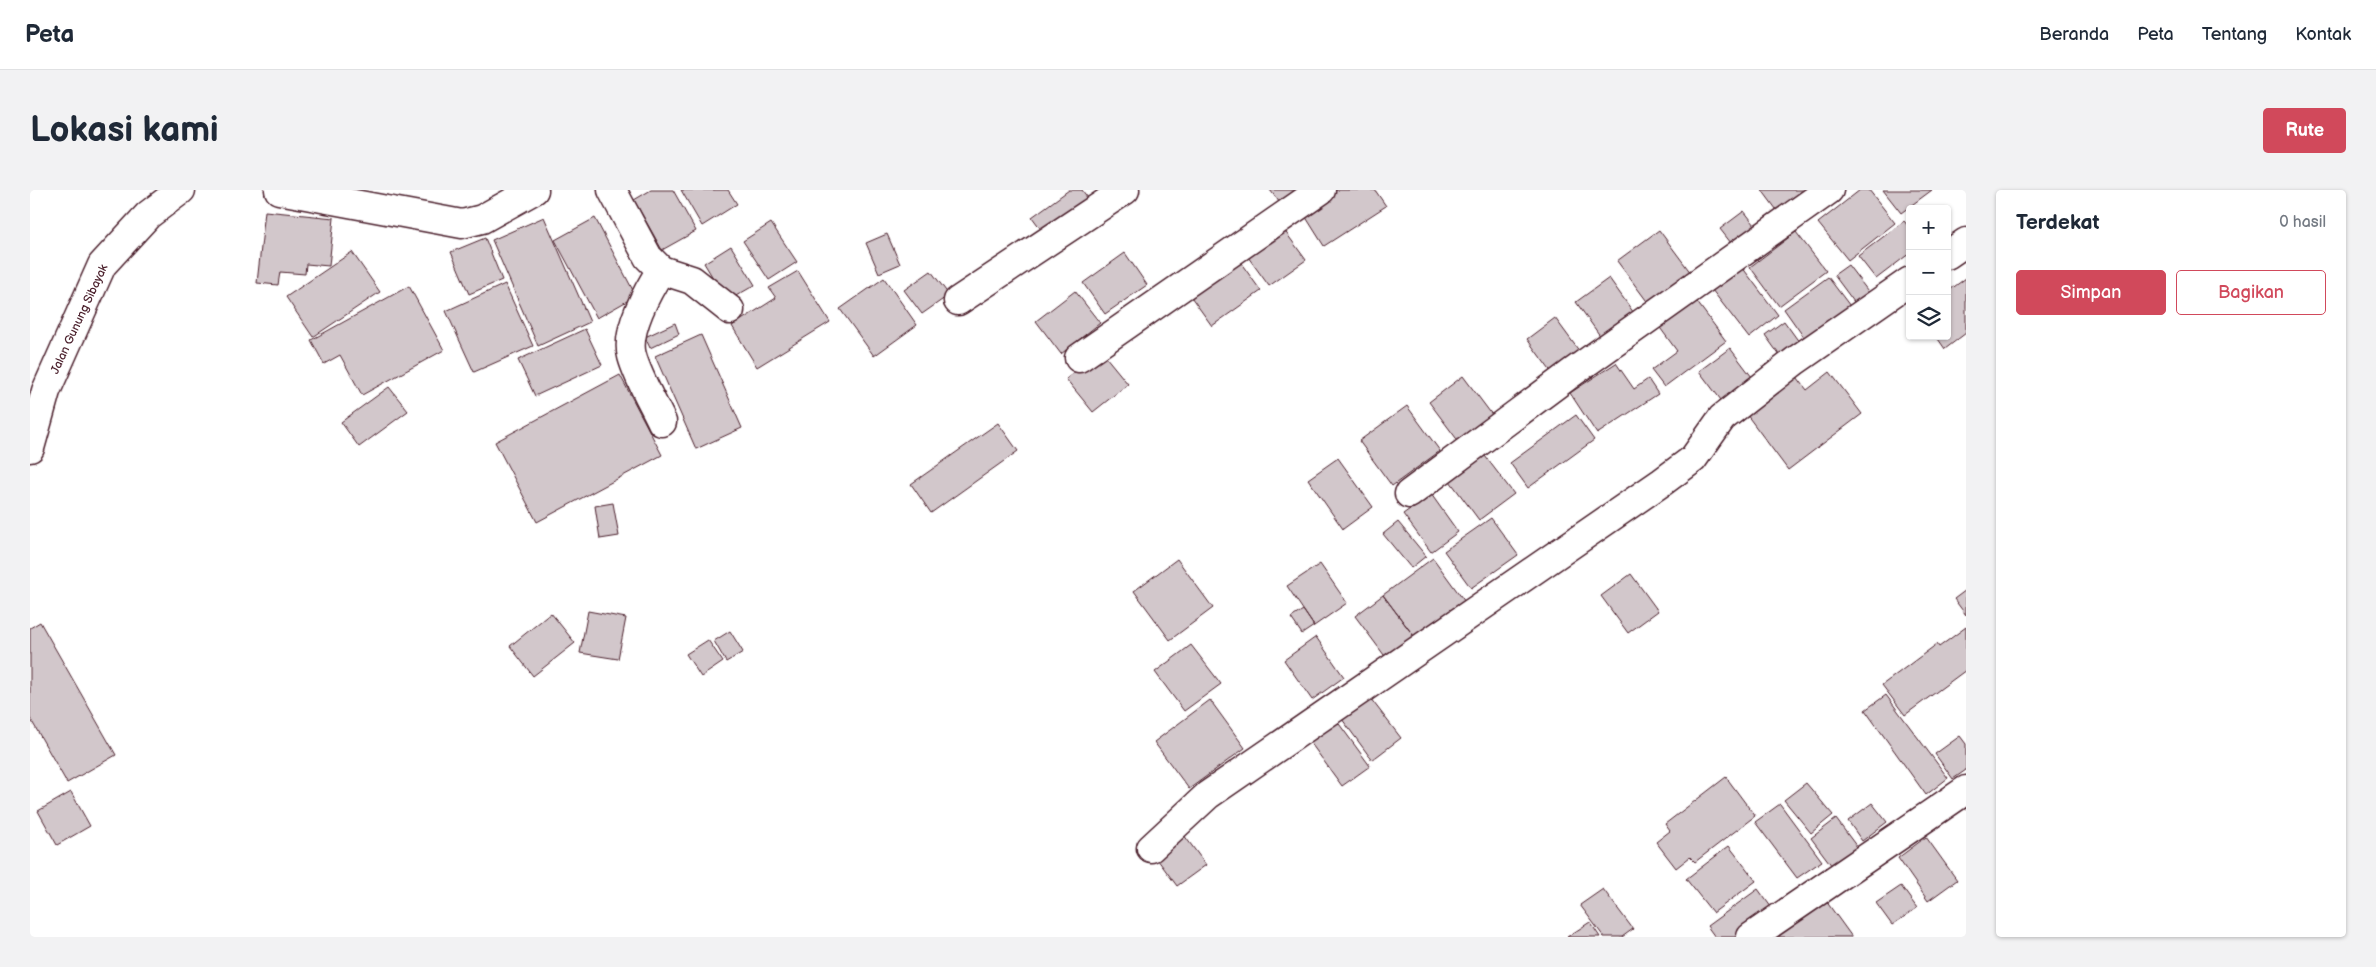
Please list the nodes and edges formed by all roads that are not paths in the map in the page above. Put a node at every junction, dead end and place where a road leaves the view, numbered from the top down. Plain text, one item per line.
1 (181, 190) edge
2 (280, 190) edge
3 (534, 190) edge
4 (612, 190) edge
5 (1125, 190) edge
6 (1321, 190) edge
7 (1829, 190) edge
8 (1966, 242) edge
9 (1951, 252) edge
10 (661, 270) junction
11 (1906, 284) edge
12 (958, 300) dead end
13 (730, 310) dead end
14 (1079, 358) dead end
15 (662, 422) dead end
16 (30, 448) edge
17 (1409, 494) dead end
18 (1966, 790) edge
19 (1151, 848) dead end
20 (1752, 937) edge

1 - 16 street, Jalan Gunung Sibayak
2 - 3 street
4 - 10 street
5 - 12 street
6 - 14 street
7 - 17 street
8 - 9 street
10 - 13 street
10 - 15 street
11 - 19 street
18 - 20 street

